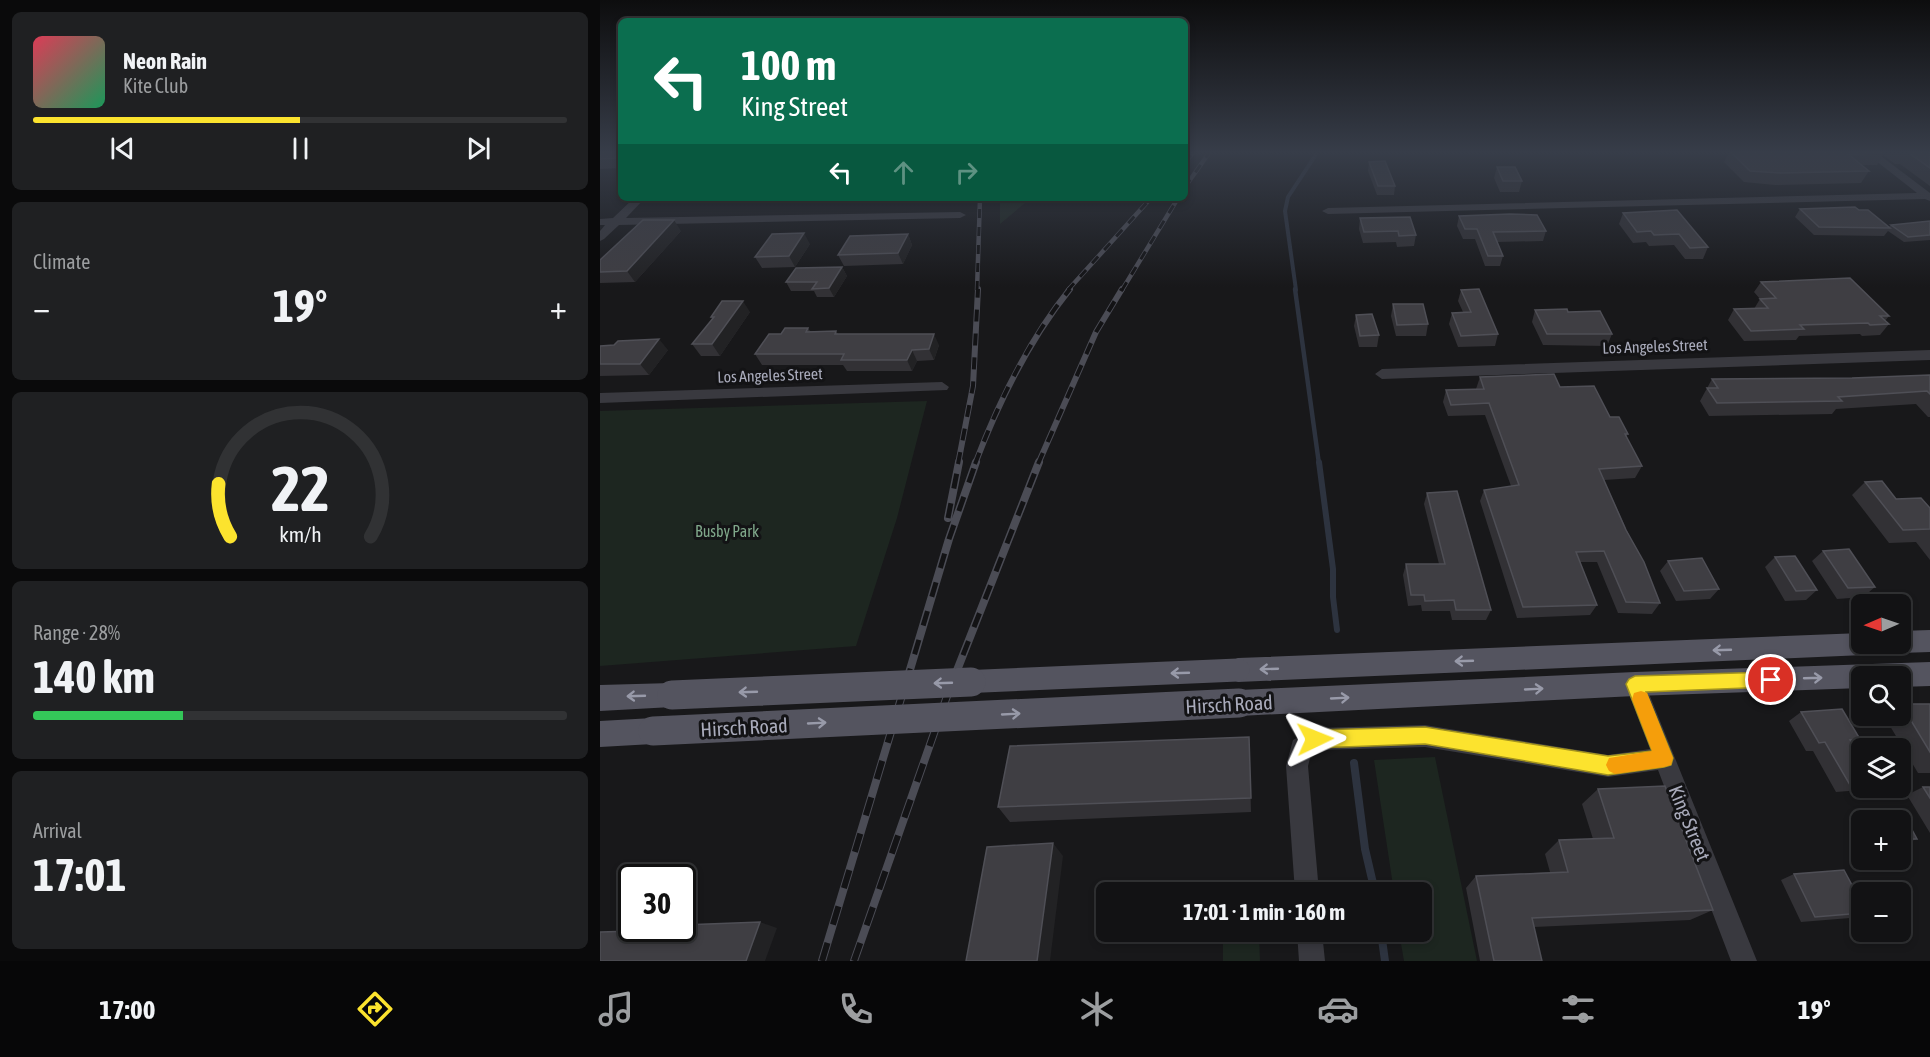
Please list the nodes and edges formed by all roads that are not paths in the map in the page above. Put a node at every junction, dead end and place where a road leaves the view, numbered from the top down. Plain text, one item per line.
1 (1893, 198) edge
2 (637, 201) edge
3 (1328, 211) dead end
4 (960, 215) dead end
5 (600, 222) edge
6 (616, 222) junction
7 (600, 237) edge
8 (1930, 356) edge
9 (1382, 374) dead end
10 (942, 387) dead end
11 (600, 398) edge
12 (1930, 641) edge
13 (1911, 642) edge
14 (1851, 645) edge
15 (1930, 674) edge
16 (1635, 684) junction
17 (600, 698) edge
18 (600, 734) edge
19 (1664, 758) junction
20 (1306, 882) edge
21 (1311, 942) edge
22 (1312, 961) edge
23 (1744, 961) edge

1 - 3 street
2 - 6 street
4 - 6 street
5 - 6 street
6 - 7 street
8 - 9 street, Los Angeles Street
10 - 11 street, Los Angeles Street
12 - 13 main road
14 -> 17 main road, Hirsch Road, bridge
16 -> 15 main road, Hirsch Road
18 -> 16 main road, Hirsch Road, bridge
16 - 19 street, King Street
19 - 20 street
19 - 23 street, King Street
21 - 22 street

